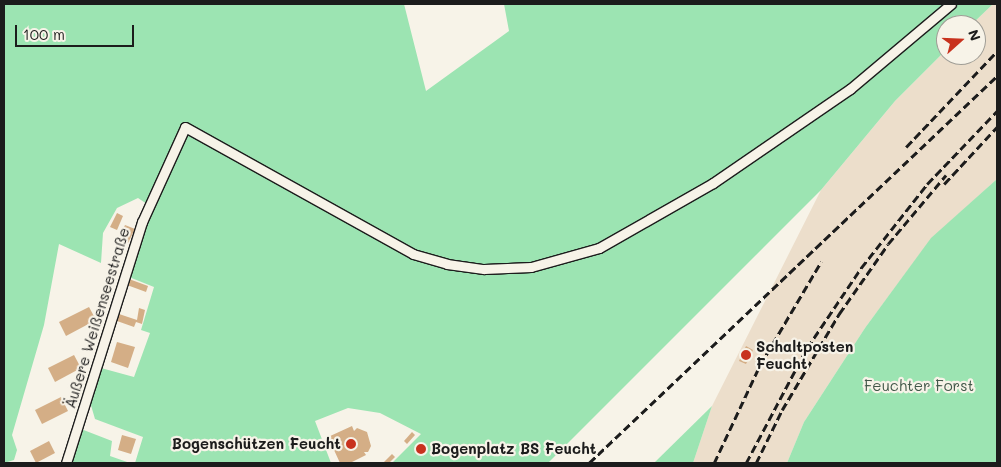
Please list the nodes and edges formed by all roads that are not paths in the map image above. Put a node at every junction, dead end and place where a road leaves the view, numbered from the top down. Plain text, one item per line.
1 (950, 4) edge
2 (66, 463) edge

1 - 2 street, Äußere Weißenseestraße

